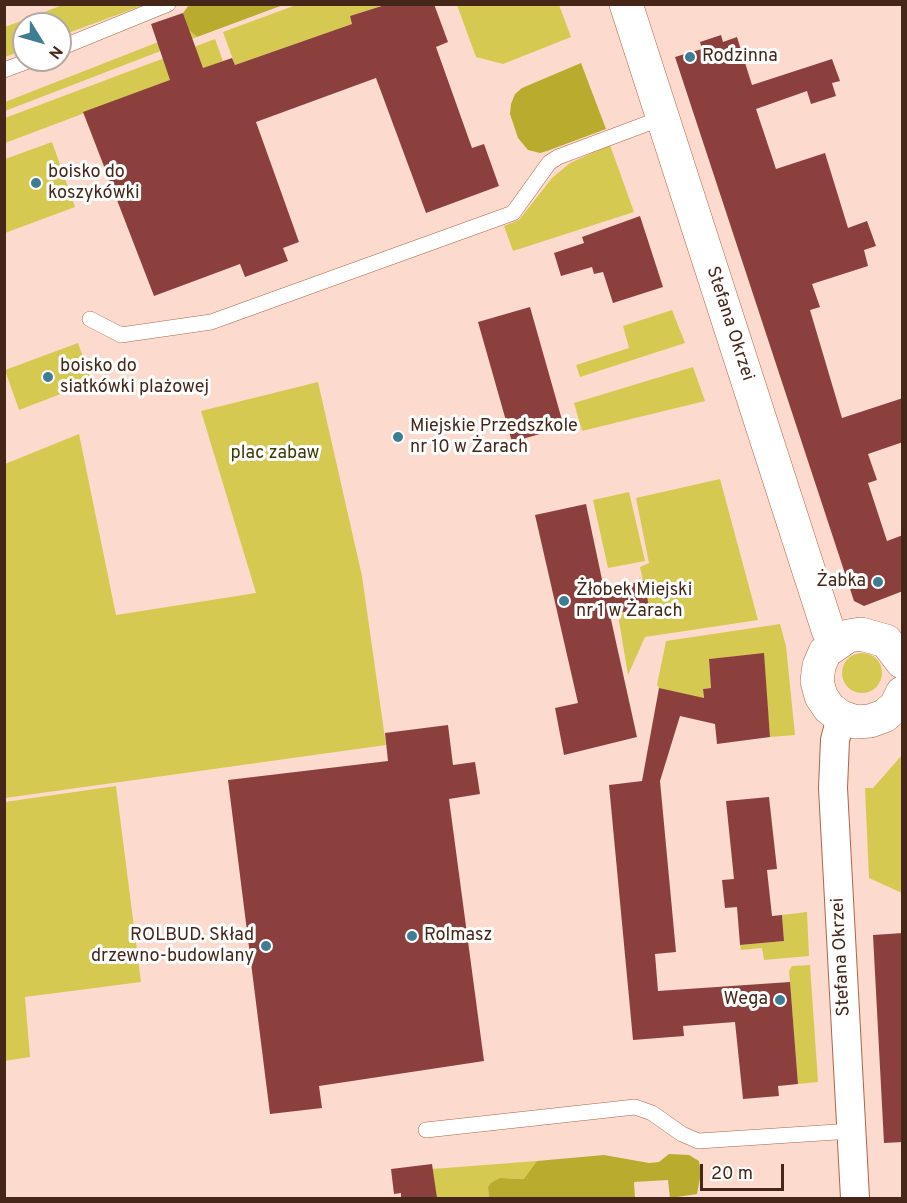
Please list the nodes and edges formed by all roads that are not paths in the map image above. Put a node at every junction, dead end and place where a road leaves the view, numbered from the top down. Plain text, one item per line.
1 (168, 4) edge
2 (626, 4) edge
3 (72, 43) edge
4 (663, 118) junction
5 (90, 319) dead end
6 (836, 642) junction
7 (900, 652) edge
8 (903, 693) edge
9 (841, 717) junction
10 (426, 1130) dead end
11 (852, 1131) junction
12 (855, 1198) edge

1 - 3 lane
2 - 4 street, Stefana Okrzei
4 - 5 lane
4 - 6 street, Stefana Okrzei
6 - 7 street
6 - 9 street
8 - 9 street
9 - 11 street, Stefana Okrzei
10 - 11 lane
11 - 12 street, Stefana Okrzei

